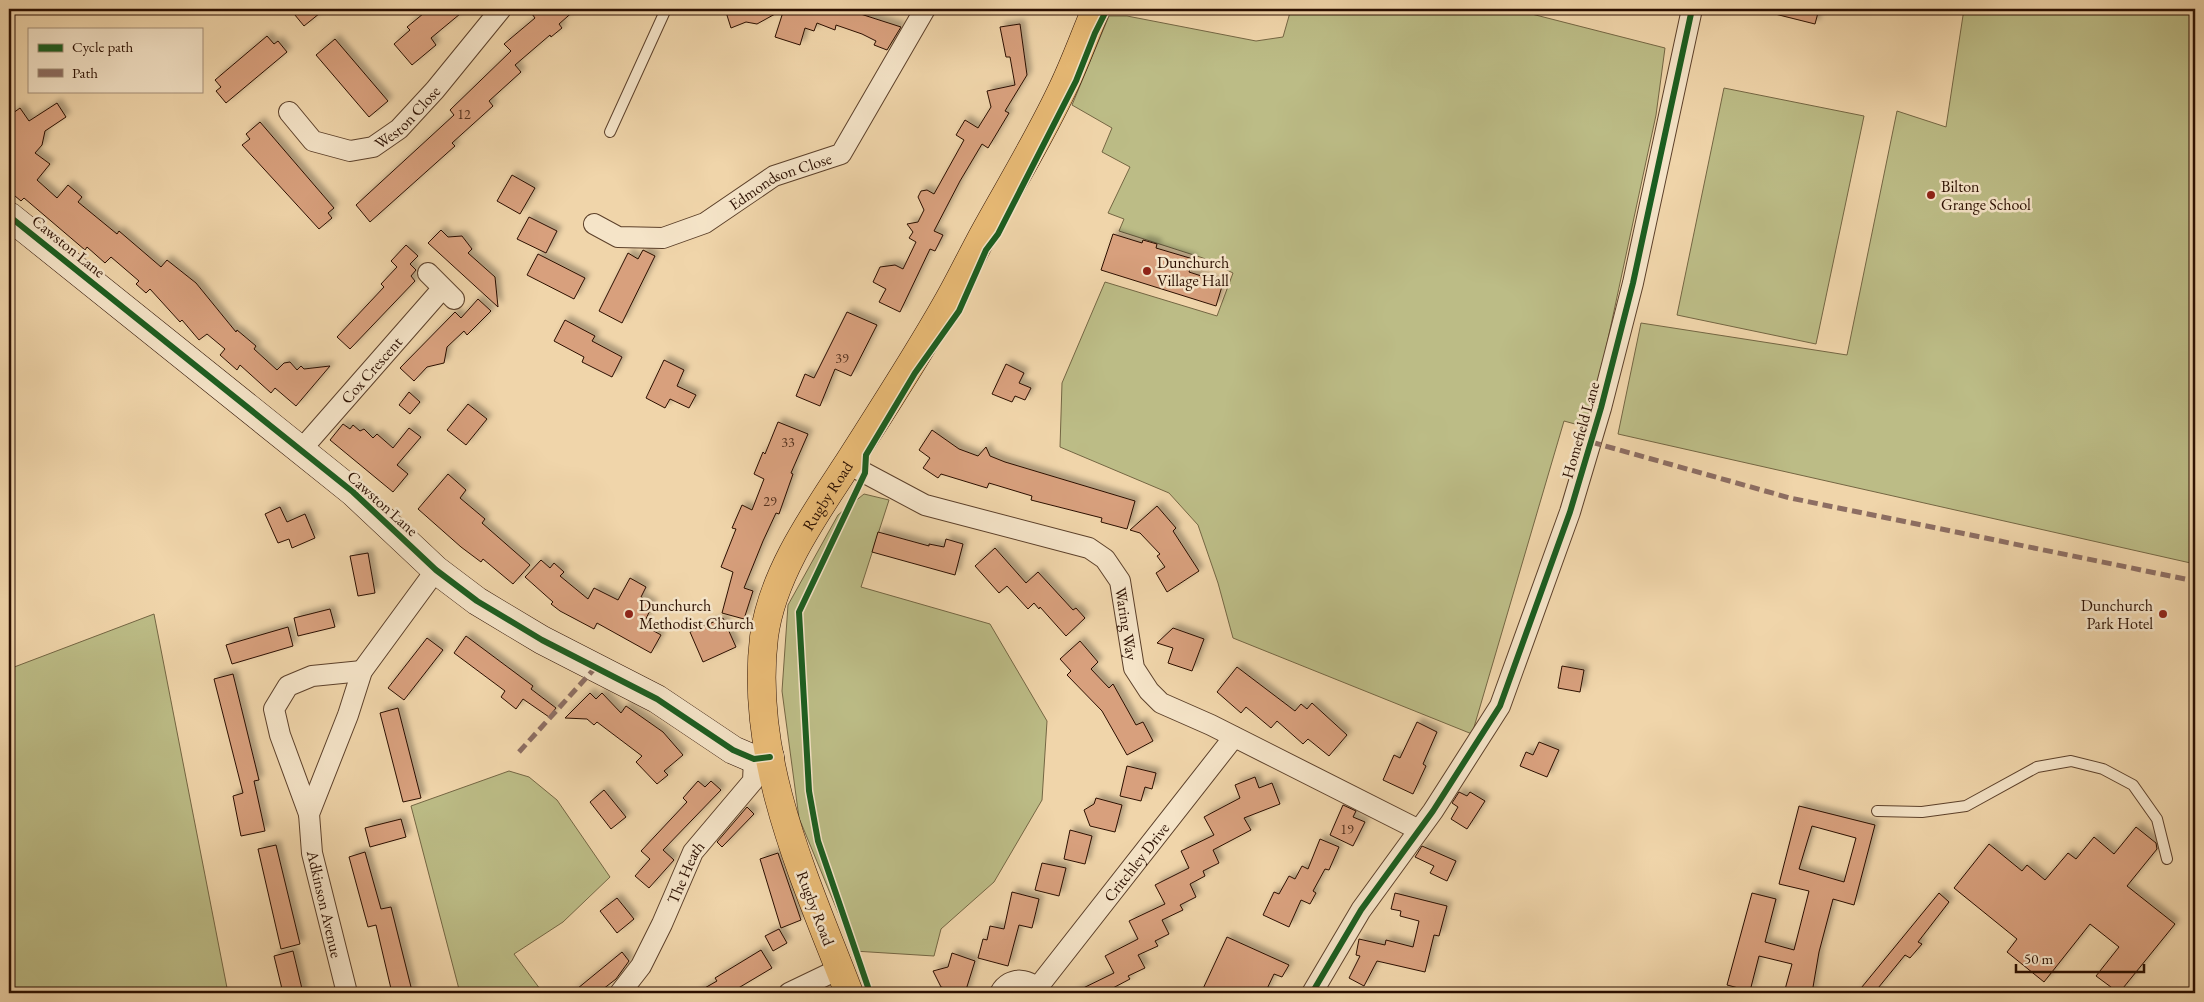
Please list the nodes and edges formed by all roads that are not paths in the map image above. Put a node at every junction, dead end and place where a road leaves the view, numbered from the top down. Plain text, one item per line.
1 (501, 9) edge
2 (666, 9) edge
3 (925, 9) edge
4 (1692, 9) edge
5 (1090, 10) edge
6 (288, 112) dead end
7 (610, 132) dead end
8 (9, 216) edge
9 (594, 224) dead end
10 (428, 273) dead end
11 (300, 450) junction
12 (848, 464) junction
13 (436, 570) junction
14 (362, 670) junction
15 (1234, 737) junction
16 (762, 758) junction
17 (1877, 811) dead end
18 (309, 814) junction
19 (1419, 830) junction
20 (2167, 860) dead end
21 (844, 981) edge
22 (1039, 990) edge
23 (347, 993) edge
24 (620, 993) edge
25 (789, 993) edge
26 (1000, 993) edge
27 (1312, 993) edge

1 - 6 street, Weston Close
2 - 7 lane
3 - 9 street, Edmondson Close
4 - 19 street, Homefield Lane
5 - 12 main road, Rugby Road
8 - 11 street, Cawston Lane
10 - 11 street, Cox Crescent
11 - 13 street, Cawston Lane
12 - 15 street, Waring Way
12 - 16 main road, Rugby Road
13 - 14 street, Adkinson Avenue
13 - 16 street, Cawston Lane
14 - 18 street, Adkinson Avenue
14 - 18 street, Adkinson Avenue
15 - 19 street, Waring Way
15 - 22 street, Critchley Drive
16 - 21 main road, Rugby Road
16 - 24 street, The Heath
17 - 20 lane
18 - 23 street, Adkinson Avenue
19 - 27 street, Homefield Lane
21 - 25 street
22 - 26 street, Critchley Drive

